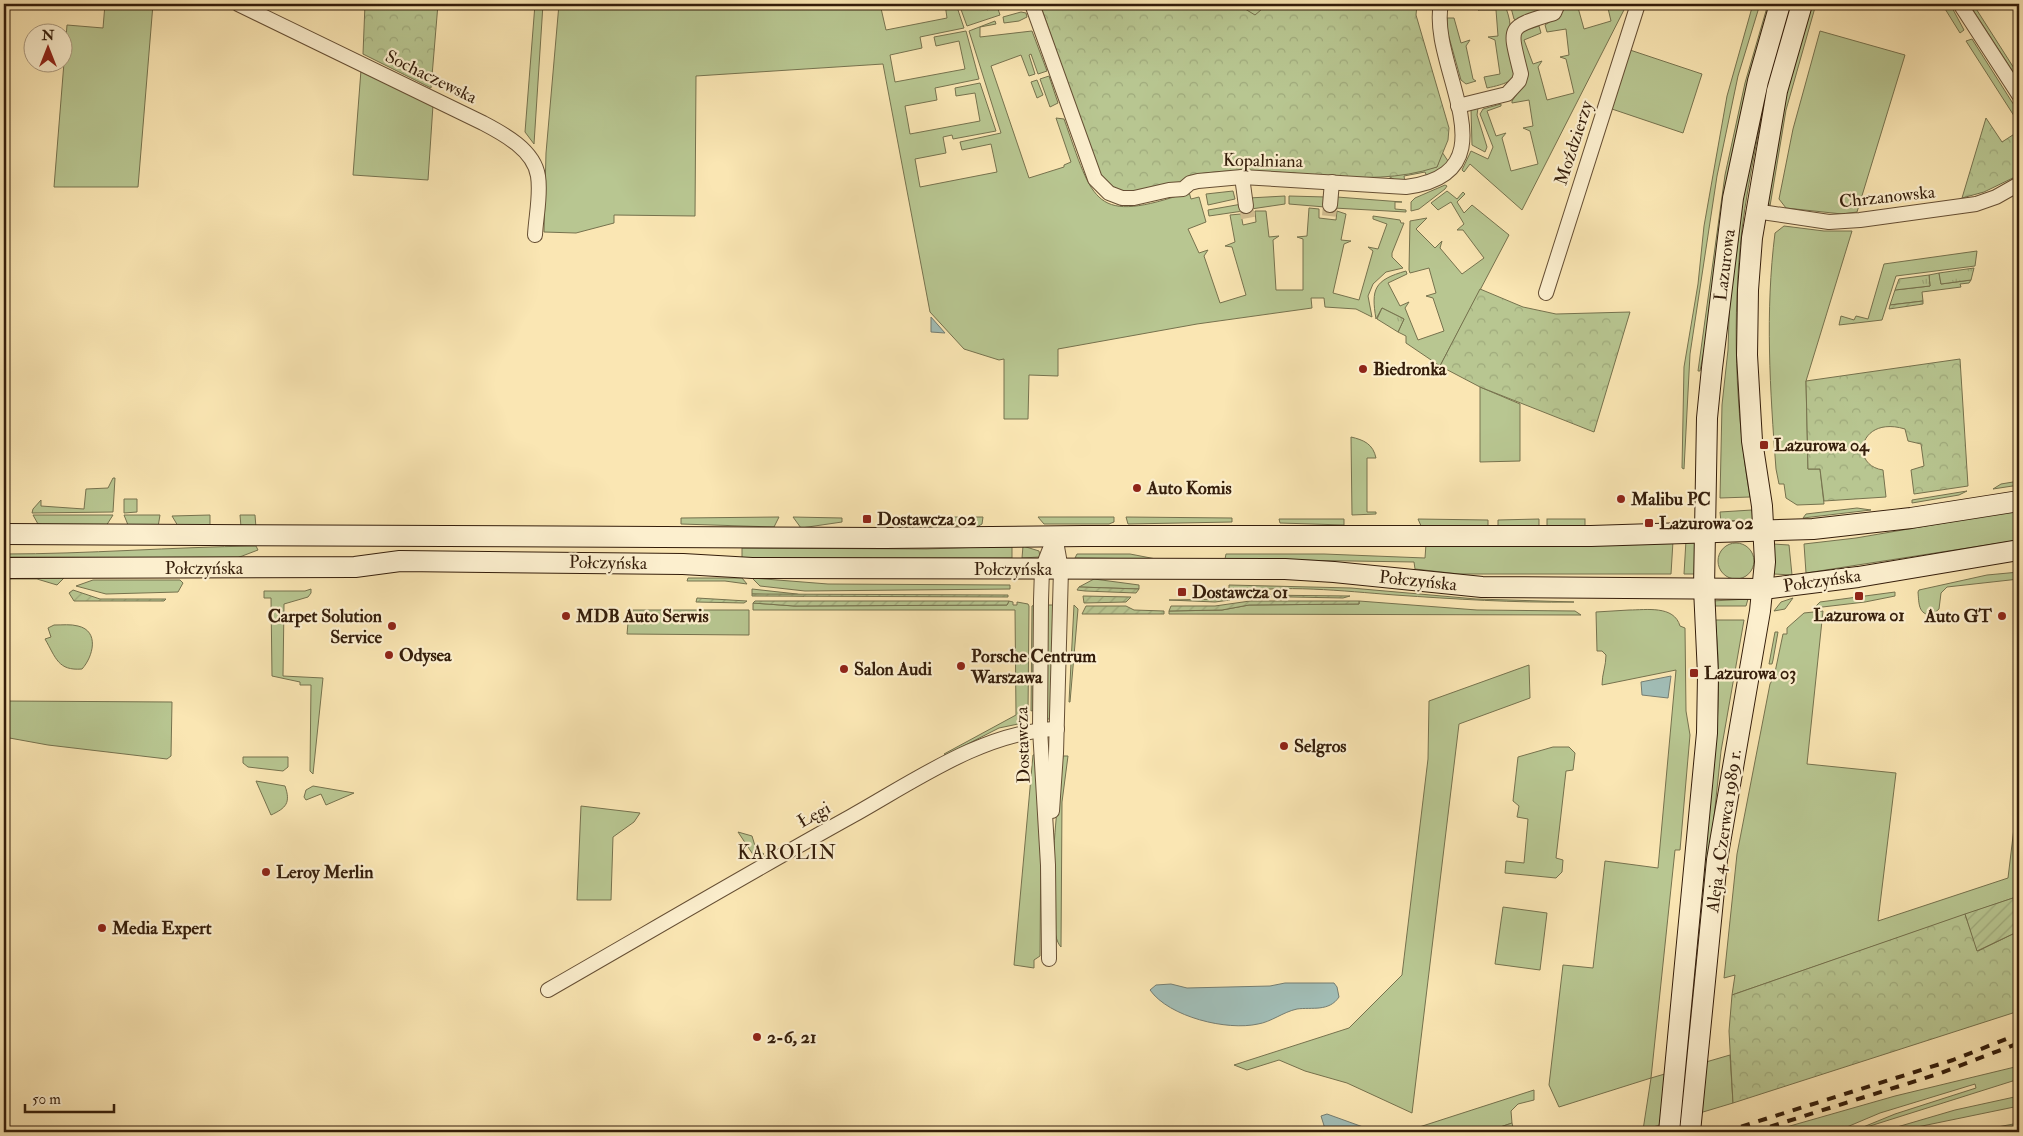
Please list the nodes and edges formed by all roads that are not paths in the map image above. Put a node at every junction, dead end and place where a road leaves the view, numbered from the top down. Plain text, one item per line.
1 (238, 4) edge
2 (1032, 4) edge
3 (1441, 4) edge
4 (1558, 4) edge
5 (1638, 4) edge
6 (1780, 4) edge
7 (1802, 4) edge
8 (1960, 4) edge
9 (2019, 95) edge
10 (1458, 106) junction
11 (1242, 177) junction
12 (1332, 182) junction
13 (2019, 184) edge
14 (1330, 205) tunnel mouth
15 (1246, 206) tunnel mouth
16 (1755, 211) junction
17 (535, 235) dead end
18 (1546, 293) dead end
19 (2019, 501) edge
20 (1764, 530) junction
21 (1706, 531) junction
22 (4, 534) edge
23 (1055, 536) junction
24 (2019, 550) edge
25 (4, 568) edge
26 (1052, 569) junction
27 (1704, 588) junction
28 (1763, 589) junction
29 (1057, 729) junction
30 (1040, 730) junction
31 (1048, 864) junction
32 (1049, 959) dead end
33 (548, 990) dead end
34 (1669, 1132) edge
35 (1690, 1132) edge

1 - 17 street, Sochaczewska
2 - 11 street, Kopalniana
3 - 10 street, Kopalniana
4 - 10 street
5 - 18 street, Moździerzy
6 - 21 main road, Lazurowa
7 - 16 main road, Lazurowa
8 - 9 street
10 - 12 street, Kopalniana
11 - 12 street, Kopalniana
11 - 15 street
12 - 14 street
13 - 16 street, Chrzanowska
16 - 20 main road, Lazurowa
19 - 20 main road, Połczyńska
20 - 21 main road, Połczyńska
20 - 28 main road, Aleja 4 Czerwca 1989 r.
21 - 23 main road, Połczyńska
21 - 27 main road, Aleja 4 Czerwca 1989 r.
22 - 23 main road, Połczyńska
23 - 26 street, Dostawcza
24 - 28 main road, Połczyńska
25 - 26 main road, Połczyńska
26 - 27 main road, Połczyńska
26 - 29 street, Dostawcza
26 - 30 street, Dostawcza
27 - 28 main road, Połczyńska
27 - 34 main road, Aleja 4 Czerwca 1989 r.
28 - 35 main road, Aleja 4 Czerwca 1989 r.
29 - 30 street, Łęgi
29 - 31 street, Dostawcza
30 - 31 street, Dostawcza
30 - 33 street, Łęgi
31 - 32 street, Dostawcza

